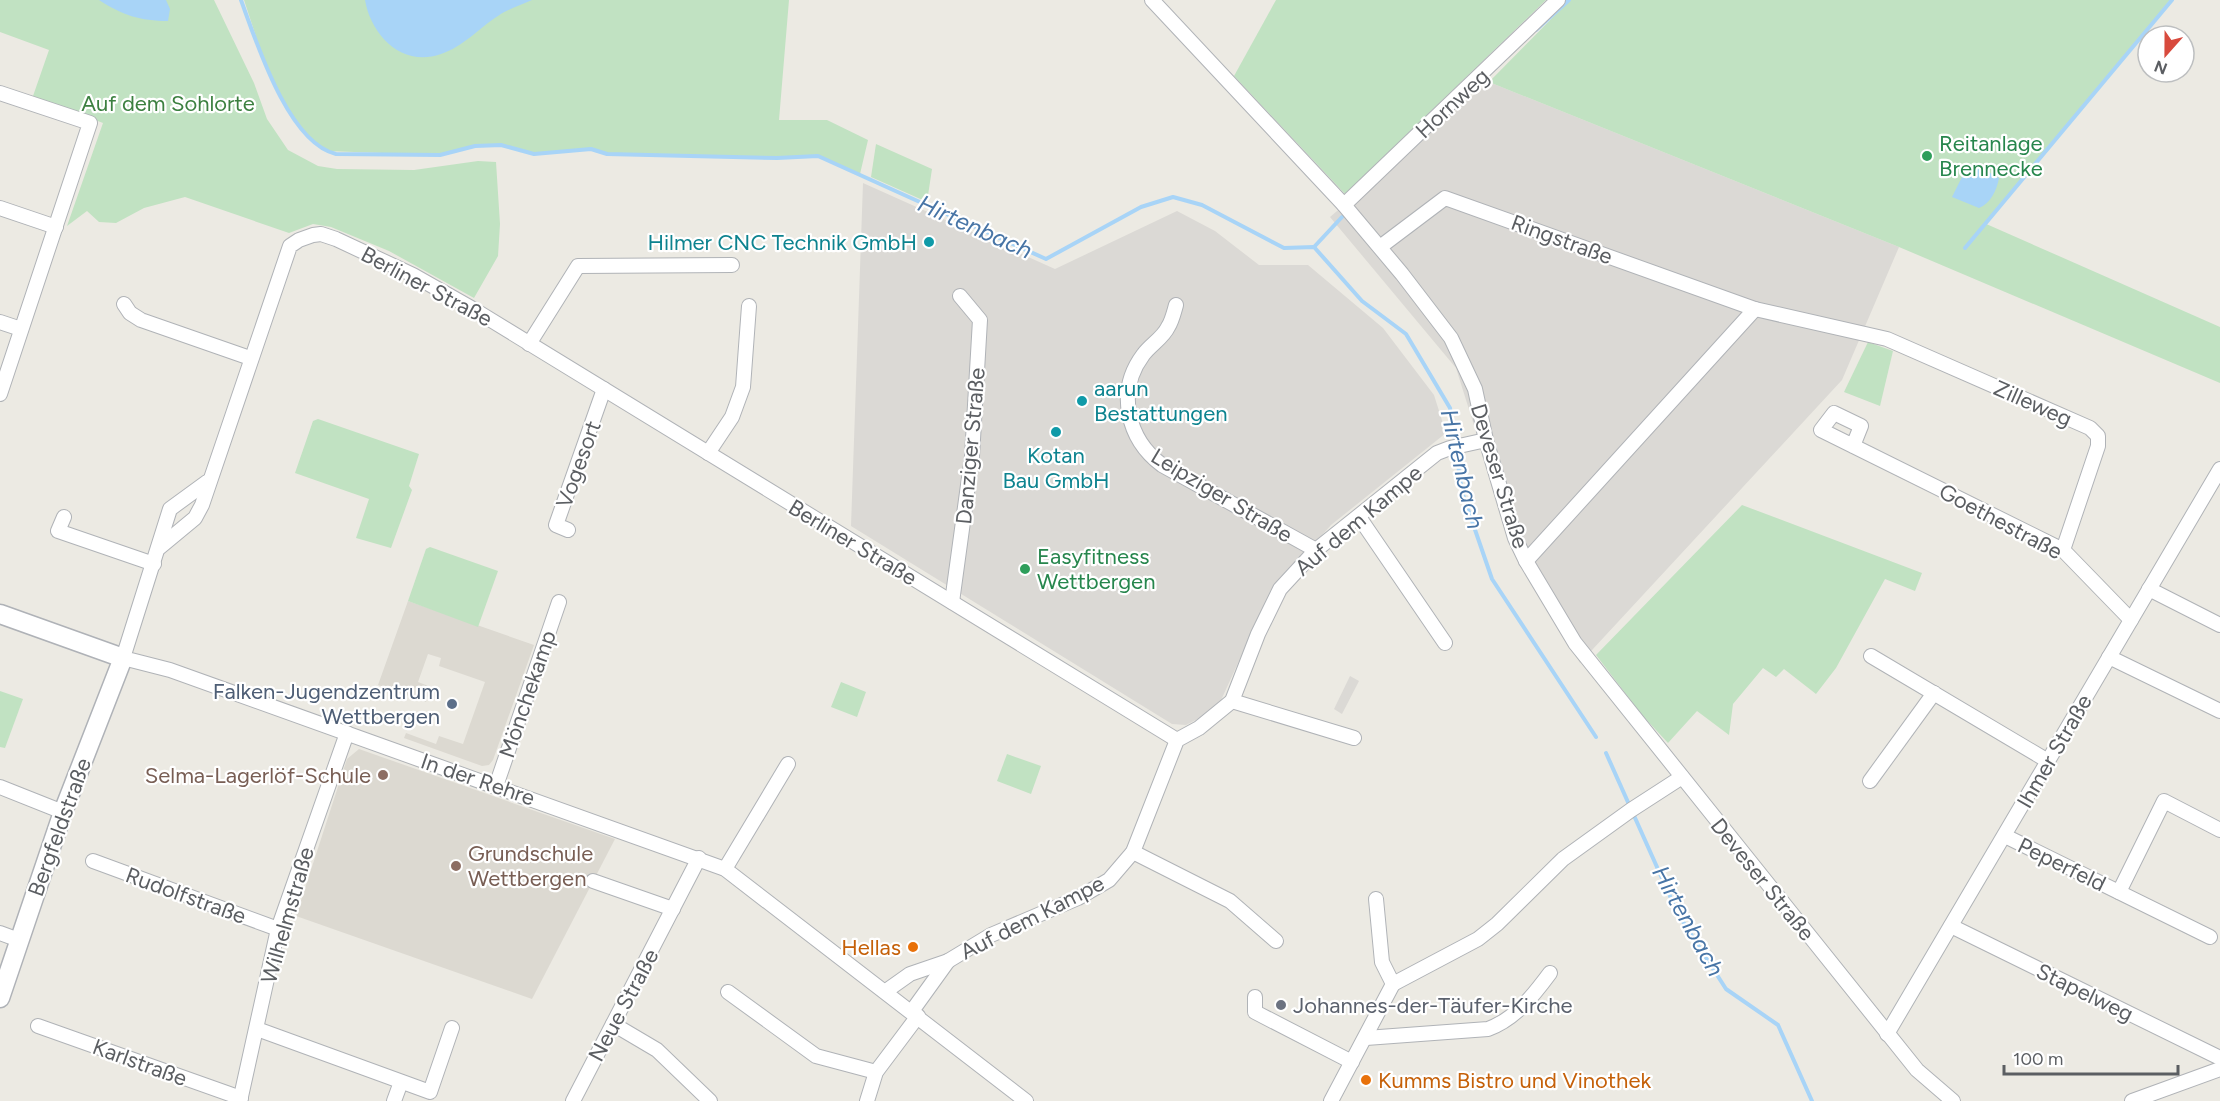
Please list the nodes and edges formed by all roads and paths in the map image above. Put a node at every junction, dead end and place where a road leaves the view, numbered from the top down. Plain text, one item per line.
1 (1152, 0) edge
2 (1558, 0) edge
3 (0, 93) edge
4 (1344, 205) junction
5 (0, 208) edge
6 (56, 227) junction
7 (1380, 247) junction
8 (732, 265) dead end
9 (960, 296) dead end
10 (124, 303) dead end
11 (1176, 305) dead end
12 (749, 306) dead end
13 (1755, 309) junction
14 (0, 322) edge
15 (21, 329) junction
16 (1854, 331) joint
17 (529, 344) junction
18 (250, 358) junction
19 (604, 389) junction
20 (0, 394) edge
21 (1486, 440) junction
22 (1853, 446) dead end
23 (708, 453) junction
24 (2218, 476) edge
25 (207, 483) junction
26 (64, 517) dead end
27 (1359, 517) junction
28 (568, 530) dead end
29 (160, 547) junction
30 (1316, 550) junction
31 (2063, 550) junction
32 (1526, 561) junction
33 (154, 564) junction
34 (2150, 589) junction
35 (559, 602) dead end
36 (952, 602) junction
37 (0, 614) edge
38 (2131, 620) junction
39 (2220, 625) edge
40 (1445, 643) dead end
41 (1871, 656) dead end
42 (2109, 657) junction
43 (123, 658) junction
44 (1934, 693) junction
45 (1232, 701) junction
46 (2220, 711) edge
47 (346, 733) junction
48 (1354, 738) dead end
49 (1177, 740) junction
50 (2048, 760) junction
51 (788, 764) dead end
52 (1682, 777) junction
53 (1869, 781) dead end
54 (496, 786) junction
55 (0, 787) edge
56 (63, 812) junction
57 (2220, 830) edge
58 (2005, 836) junction
59 (1133, 852) junction
60 (699, 858) junction
61 (93, 861) dead end
62 (725, 869) junction
63 (593, 881) dead end
64 (2119, 892) junction
65 (1376, 899) dead end
66 (673, 909) junction
67 (1951, 926) junction
68 (278, 930) junction
69 (0, 933) edge
70 (2211, 937) dead end
71 (19, 940) junction
72 (1276, 941) dead end
73 (948, 961) junction
74 (1550, 973) dead end
75 (1394, 984) junction
76 (886, 991) junction
77 (729, 992) dead end
78 (1255, 997) dead end
79 (0, 998) edge
80 (915, 1013) junction
81 (613, 1024) junction
82 (38, 1026) dead end
83 (452, 1028) dead end
84 (257, 1029) junction
85 (1887, 1034) junction
86 (1366, 1038) junction
87 (2220, 1058) edge
88 (1352, 1062) junction
89 (2220, 1069) edge
90 (876, 1072) junction
91 (400, 1082) junction
92 (240, 1100) edge
93 (394, 1101) edge
94 (573, 1101) edge
95 (710, 1101) edge
96 (867, 1101) edge
97 (1026, 1101) edge
98 (1331, 1101) edge
99 (1953, 1101) edge
100 (2132, 1101) edge

1 - 4 street, Deveser Straße
2 - 4 street, Hornweg
3 - 6 street
4 - 7 street, Deveser Straße
5 - 6 street
6 - 15 street
7 - 13 street, Ringstraße
7 - 21 street, Deveser Straße
8 - 17 street
9 - 36 street, Danziger Straße
10 - 18 street
11 - 30 street, Leipziger Straße
12 - 23 street
13 - 16 street, Ringstraße
13 - 32 street
14 - 15 street
15 - 20 street
16 - 31 street, Zilleweg
17 - 18 street, Berliner Straße
17 - 19 street, Berliner Straße
18 - 25 street
19 - 23 street, Berliner Straße
19 - 28 street, Vogesort
21 - 27 street, Auf dem Kampe
21 - 32 street, Deveser Straße
22 - 31 street, Goethestraße
23 - 36 street, Berliner Straße
24 - 34 street, Ihmer Straße
25 - 29 street
25 - 29 street
26 - 33 street
27 - 30 street, Auf dem Kampe
27 - 40 street
29 - 33 street
30 - 45 street, Auf dem Kampe
31 - 38 street, Goethestraße
32 - 52 street, Deveser Straße
33 - 43 street
34 - 38 street, Ihmer Straße
34 - 39 street
35 - 54 street, Mönchekamp
36 - 49 street, Berliner Straße
37 - 43 street, In der Rehre
38 - 42 street, Ihmer Straße
41 - 44 street
42 - 46 street
42 - 50 street, Ihmer Straße
43 - 47 street, In der Rehre
43 - 56 street, Bergfeldstraße
44 - 50 street
44 - 53 street
45 - 48 street
45 - 49 street, Auf dem Kampe
47 - 54 street, In der Rehre
47 - 68 street, Wilhelmstraße
49 - 59 street, Auf dem Kampe
50 - 58 street, Ihmer Straße
51 - 62 street
52 - 75 street
52 - 85 street, Deveser Straße
54 - 60 street, In der Rehre
55 - 56 street
56 - 71 street, Bergfeldstraße
57 - 64 street, Peperfeld
58 - 64 street, Peperfeld
58 - 67 street, Ihmer Straße
59 - 72 street
59 - 73 street, Auf dem Kampe
60 - 62 street, In der Rehre
60 - 66 street, Neue Straße
61 - 68 street, Rudolfstraße
62 - 76 street, In der Rehre
63 - 66 street
64 - 70 street, Peperfeld
65 - 75 street
66 - 81 street, Neue Straße
67 - 85 street, Ihmer Straße
67 - 87 street, Stapelweg
68 - 84 street, Wilhelmstraße
69 - 71 street
71 - 79 street, Bergfeldstraße
73 - 76 street, Auf dem Kampe
73 - 80 street, Auf dem Kampe
74 - 86 street
75 - 86 street
76 - 80 street, In der Rehre
77 - 90 street
78 - 88 street
80 - 90 street
80 - 97 street, In der Rehre
81 - 94 street, Neue Straße
81 - 95 street
82 - 92 street, Karlstraße
83 - 91 street
84 - 91 street
84 - 92 street, Wilhelmstraße
85 - 99 street, Deveser Straße
86 - 88 street
88 - 98 street
89 - 100 street
90 - 96 street
91 - 93 street

